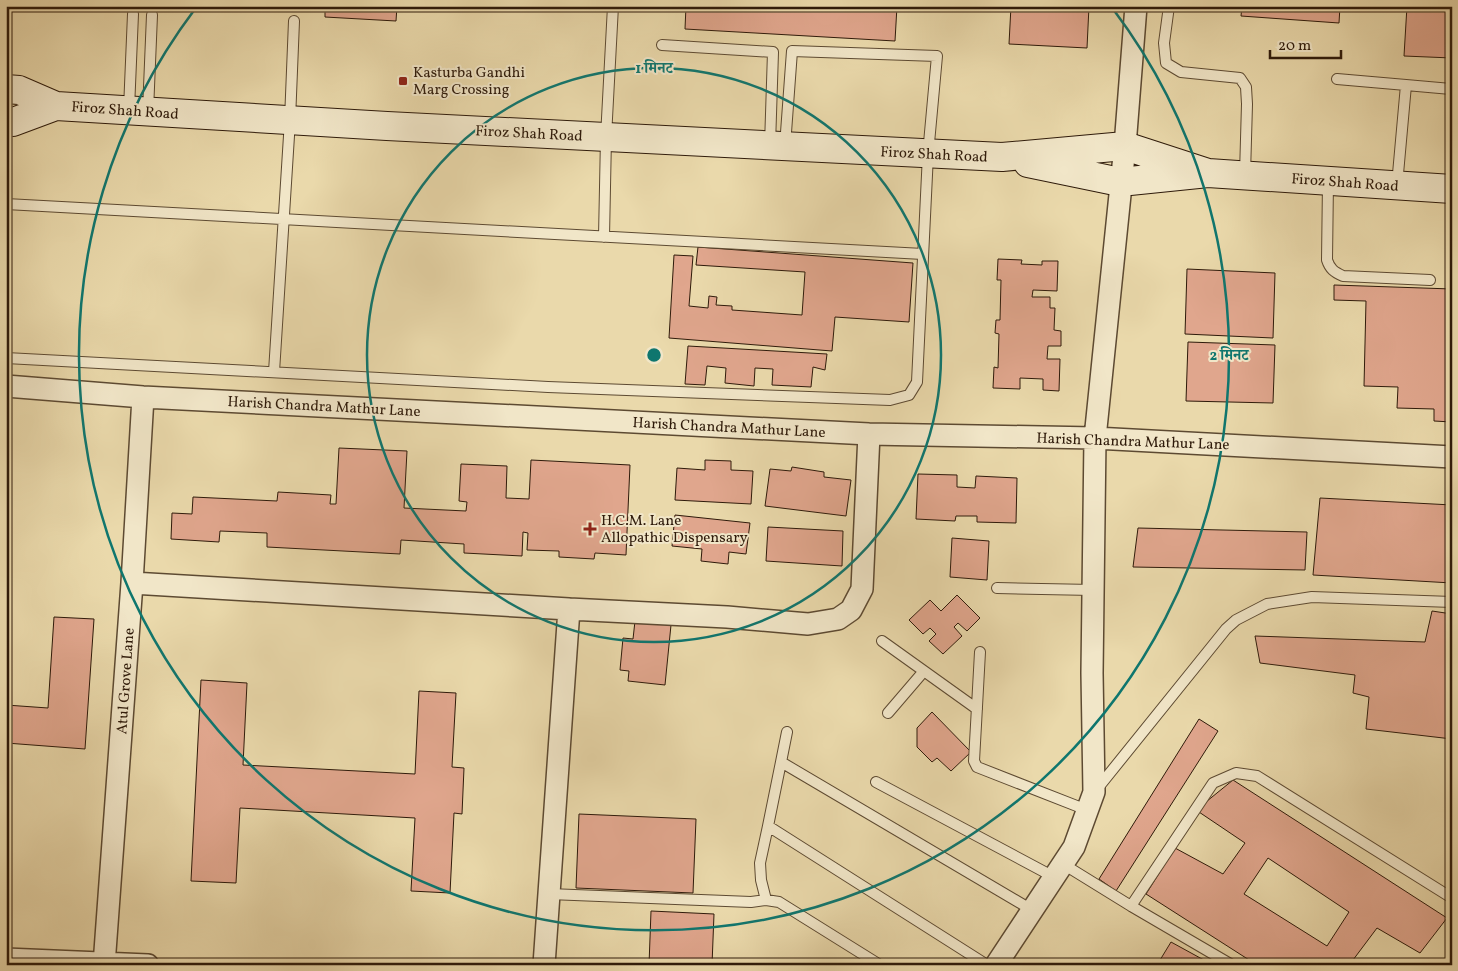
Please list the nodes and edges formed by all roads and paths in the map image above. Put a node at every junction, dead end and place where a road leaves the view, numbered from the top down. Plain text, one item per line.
1 (613, 6) edge
2 (1136, 6) edge
3 (1169, 6) edge
4 (133, 14) dead end
5 (152, 15) dead end
6 (294, 21) dead end
7 (662, 45) dead end
8 (1337, 79) dead end
9 (1406, 85) junction
10 (6, 89) edge
11 (1452, 89) edge
12 (56, 106) junction
13 (139, 111) junction
14 (290, 120) junction
15 (6, 121) edge
16 (606, 137) junction
17 (778, 146) junction
18 (1125, 146) junction
19 (928, 154) junction
20 (1002, 157) junction
21 (1208, 173) junction
22 (1245, 175) junction
23 (1328, 181) junction
24 (1120, 182) junction
25 (1397, 186) junction
26 (1452, 189) edge
27 (6, 204) edge
28 (284, 219) junction
29 (604, 236) junction
30 (923, 254) junction
31 (1430, 280) dead end
32 (6, 358) edge
33 (274, 372) junction
34 (6, 386) edge
35 (143, 397) junction
36 (869, 434) junction
37 (1095, 438) junction
38 (1452, 457) edge
39 (132, 583) junction
40 (997, 588) dead end
41 (1093, 590) junction
42 (1452, 602) edge
43 (568, 609) junction
44 (882, 641) dead end
45 (980, 652) dead end
46 (924, 671) junction
47 (977, 709) junction
48 (888, 713) dead end
49 (787, 732) dead end
50 (781, 762) junction
51 (876, 782) dead end
52 (1091, 801) junction
53 (768, 826) junction
54 (1058, 870) junction
55 (549, 894) junction
56 (1452, 898) edge
57 (766, 900) junction
58 (1131, 906) junction
59 (1032, 910) junction
60 (6, 959) edge
61 (104, 964) edge
62 (148, 965) edge
63 (544, 965) edge
64 (880, 965) edge
65 (987, 965) edge
66 (996, 965) edge
67 (1232, 965) edge

1 - 16 lane
2 - 18 street
3 - 22 lane
4 - 13 lane
5 - 13 lane
6 - 14 lane
7 - 17 lane
8 - 9 lane
9 - 11 lane
9 - 25 lane
10 - 12 main road, Firoz Shah Road
12 - 13 main road, Firoz Shah Road
12 - 15 main road, Firoz Shah Road
13 - 14 main road, Firoz Shah Road
14 - 16 main road, Firoz Shah Road
14 - 28 lane
16 - 17 main road, Firoz Shah Road
16 - 29 lane
17 - 19 main road, Firoz Shah Road
17 - 19 lane
18 - 20 main road, Firoz Shah Road
18 - 21 main road, Firoz Shah Road
18 - 24 street
19 - 20 main road, Firoz Shah Road
19 - 30 lane
20 - 24 main road, Firoz Shah Road
21 - 22 main road, Firoz Shah Road
21 - 24 main road, Firoz Shah Road
22 - 23 main road, Firoz Shah Road
23 - 25 main road, Firoz Shah Road
23 - 31 lane
24 - 37 street
25 - 26 main road, Firoz Shah Road
27 - 28 lane
28 - 29 lane
28 - 33 lane
29 - 30 lane
30 - 33 lane
32 - 33 lane
34 - 35 street, Harish Chandra Mathur Lane
35 - 36 street, Harish Chandra Mathur Lane
35 - 39 street, Atul Grove Lane
36 - 37 street, Harish Chandra Mathur Lane
36 - 43 street
37 - 38 street, Harish Chandra Mathur Lane
37 - 41 street
39 - 43 street
39 - 61 street, Atul Grove Lane
40 - 41 lane
41 - 52 street
42 - 52 lane
43 - 55 street
44 - 46 lane
45 - 47 lane
46 - 47 lane
46 - 48 lane
47 - 52 lane
49 - 50 lane
50 - 53 lane
50 - 59 lane
51 - 54 lane
52 - 54 street
53 - 57 lane
53 - 65 lane
54 - 58 lane
54 - 59 street
55 - 57 lane
55 - 63 street
56 - 58 lane
57 - 64 lane
58 - 67 lane
59 - 66 street
60 - 61 street
61 - 62 street

